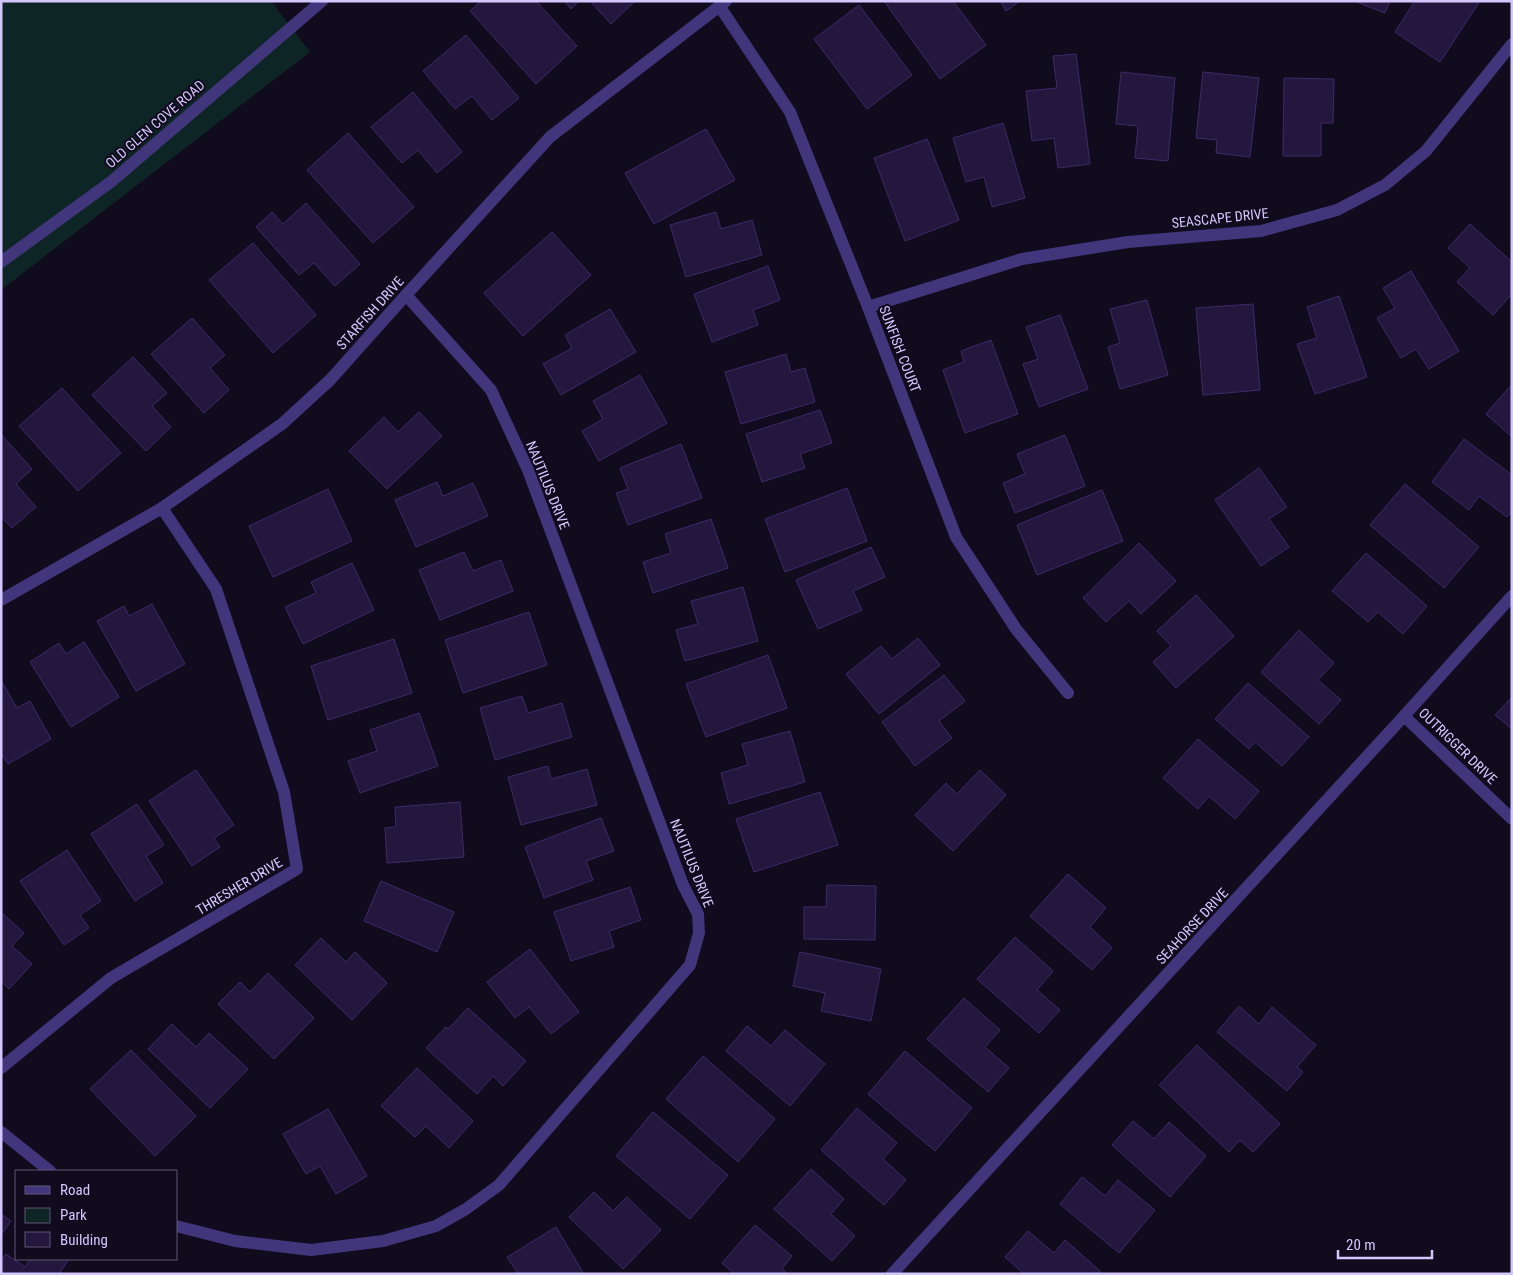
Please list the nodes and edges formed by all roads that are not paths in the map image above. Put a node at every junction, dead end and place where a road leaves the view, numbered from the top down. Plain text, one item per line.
1 (322, 1) edge
2 (724, 3) edge
3 (1512, 44) edge
4 (1, 262) edge
5 (406, 295) junction
6 (868, 307) junction
7 (162, 508) junction
8 (1512, 596) edge
9 (1, 600) edge
10 (1068, 693) dead end
11 (1404, 716) junction
12 (1512, 819) edge
13 (1, 1068) edge
14 (1, 1132) edge
15 (49, 1170) edge
16 (178, 1227) edge
17 (892, 1274) edge

1 - 4 street, OLD GLEN COVE ROAD
2 - 5 street, STARFISH DRIVE
2 - 6 street, SUNFISH COURT
3 - 6 street, SEASCAPE DRIVE
5 - 7 street, STARFISH DRIVE
5 - 16 street, NAUTILUS DRIVE
6 - 10 street, SUNFISH COURT
7 - 9 street, STARFISH DRIVE
7 - 13 street, THRESHER DRIVE
8 - 11 street, SEAHORSE DRIVE
11 - 12 street, OUTRIGGER DRIVE
11 - 17 street, SEAHORSE DRIVE
14 - 15 street

